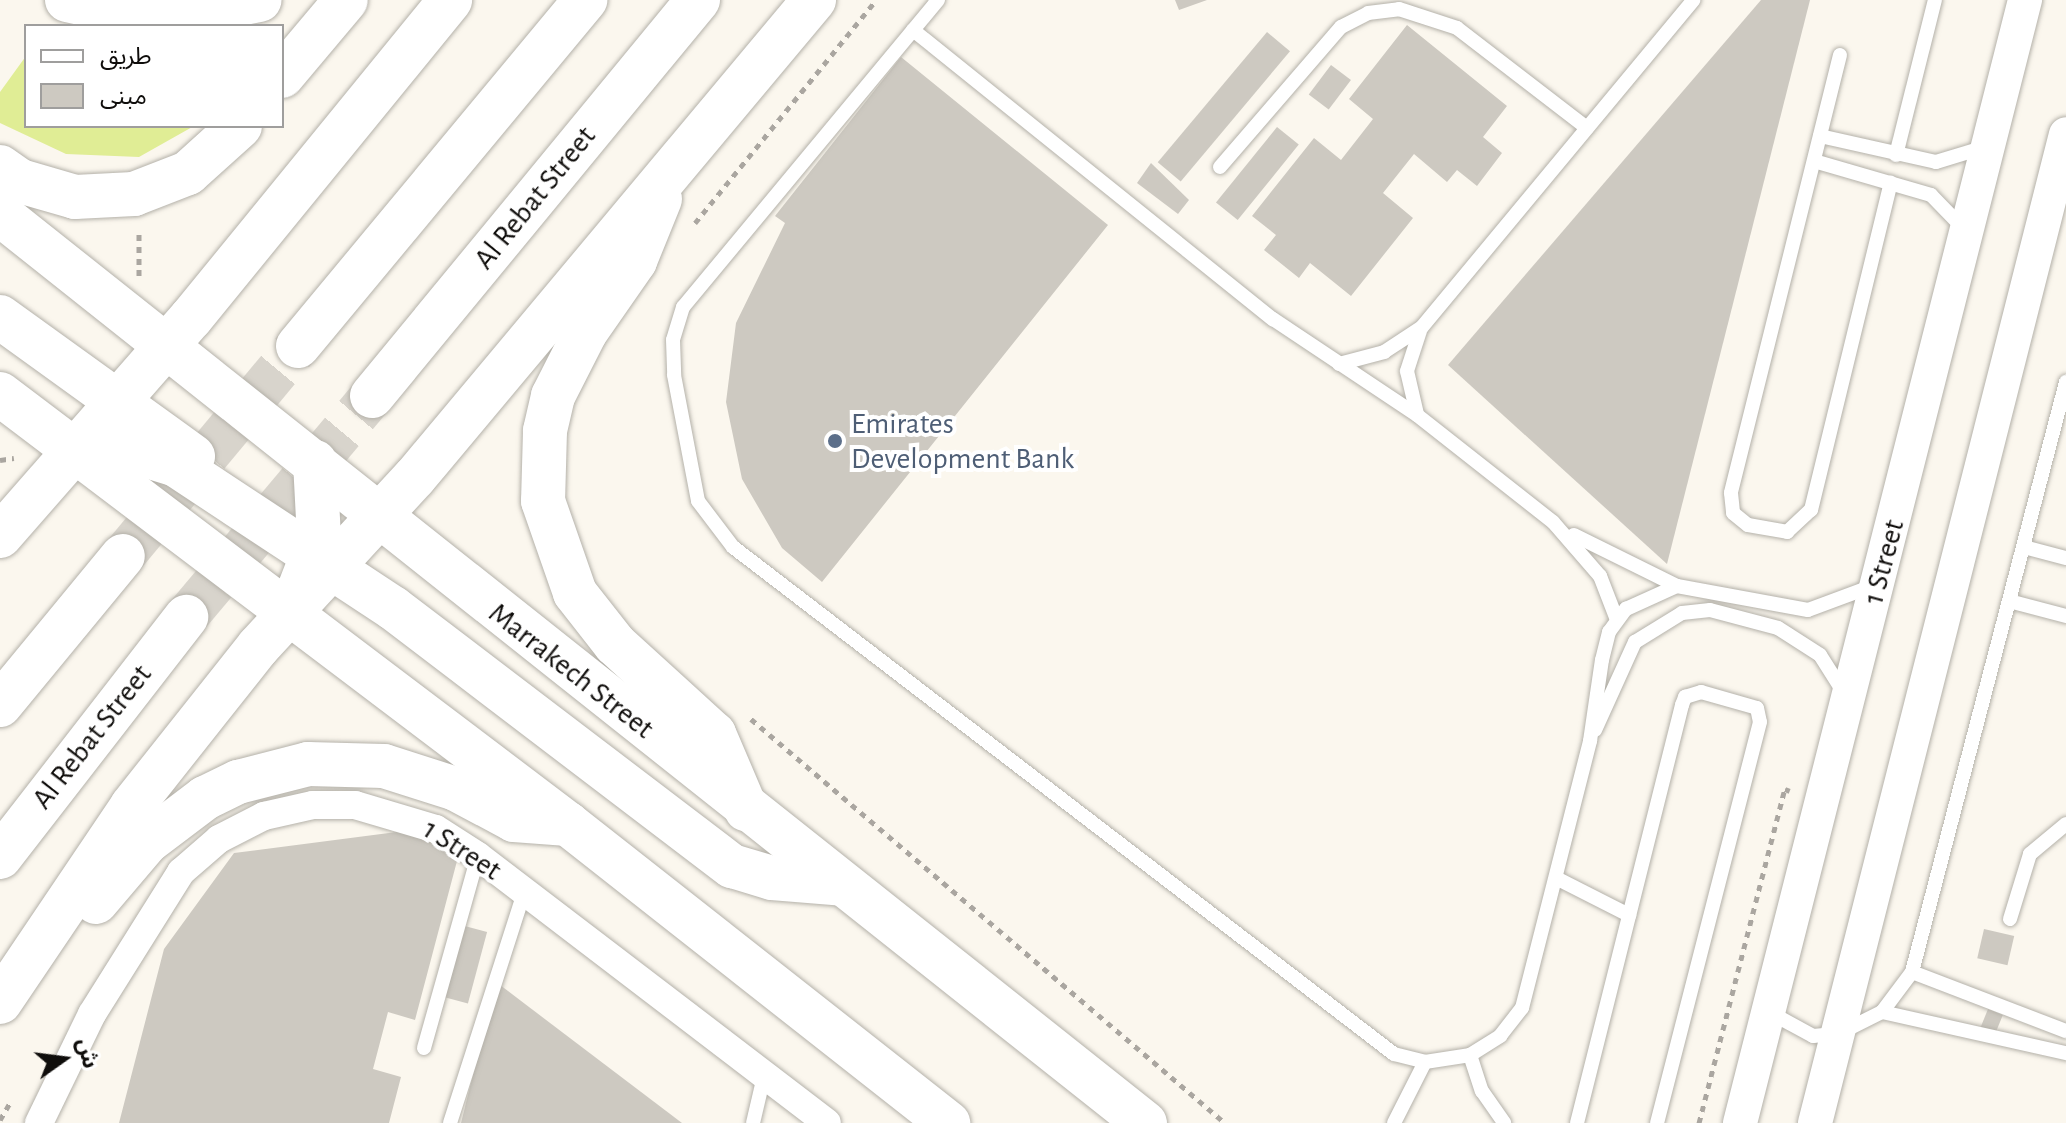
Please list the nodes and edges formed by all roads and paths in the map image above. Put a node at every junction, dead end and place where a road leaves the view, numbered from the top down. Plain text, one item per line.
1 (67, 0) edge
2 (260, 0) edge
3 (346, 0) edge
4 (450, 0) edge
5 (585, 0) edge
6 (698, 0) edge
7 (814, 0) edge
8 (938, 0) edge
9 (1693, 0) edge
10 (1935, 0) edge
11 (2025, 0) edge
12 (913, 30) junction
13 (1840, 55) dead end
14 (284, 74) edge
15 (238, 128) edge
16 (1587, 128) junction
17 (2066, 134) edge
18 (1820, 136) junction
19 (1989, 145) junction
20 (1896, 155) junction
21 (1814, 161) junction
22 (673, 162) junction
23 (0, 167) edge
24 (1220, 167) dead end
25 (1891, 183) junction
26 (0, 214) edge
27 (1966, 232) junction
28 (0, 317) edge
29 (1422, 327) junction
30 (298, 346) tunnel mouth
31 (164, 348) junction
32 (1339, 364) junction
33 (2066, 382) edge
34 (0, 394) edge
35 (372, 396) tunnel mouth
36 (115, 405) junction
37 (1417, 415) junction
38 (75, 449) junction
39 (14, 458) dead end
40 (0, 460) edge
41 (315, 462) junction
42 (377, 517) junction
43 (1553, 522) junction
44 (0, 536) edge
45 (322, 547) junction
46 (2024, 547) junction
47 (123, 556) tunnel mouth
48 (2066, 558) edge
49 (1880, 580) junction
50 (1677, 586) junction
51 (2009, 601) junction
52 (290, 613) junction
53 (2066, 616) edge
54 (186, 617) tunnel mouth
55 (1617, 620) junction
56 (1847, 698) junction
57 (0, 705) edge
58 (1590, 741) junction
59 (746, 809) junction
60 (568, 824) junction
61 (2066, 824) edge
62 (478, 856) junction
63 (0, 857) edge
64 (1558, 879) junction
65 (843, 884) junction
66 (524, 893) junction
67 (1629, 915) junction
68 (2010, 919) dead end
69 (1912, 972) junction
70 (0, 1002) edge
71 (1768, 1012) junction
72 (1882, 1012) junction
73 (0, 1013) edge
74 (2066, 1031) edge
75 (1838, 1034) junction
76 (424, 1048) dead end
77 (2066, 1053) edge
78 (1470, 1055) junction
79 (1425, 1062) junction
80 (764, 1076) junction
81 (1399, 1121) edge
82 (39, 1123) edge
83 (450, 1123) edge
84 (753, 1123) edge
85 (826, 1123) edge
86 (948, 1123) edge
87 (1145, 1123) edge
88 (1504, 1123) edge
89 (1577, 1123) edge
90 (1657, 1123) edge
91 (1740, 1123) edge
92 (1815, 1123) edge

1 - 2 main road
3 - 14 main road
4 - 31 main road
5 - 30 main road
6 - 35 main road, Al Rebat Street
7 - 22 main road
8 - 12 lane
9 - 16 lane
10 - 20 lane
11 - 19 street, 1 Street
12 - 32 lane
12 - 79 lane
13 - 18 lane
15 - 23 main road
16 - 24 lane
16 - 29 lane
17 - 75 street
18 - 20 lane
18 - 21 lane
19 - 20 lane
19 - 27 street, 1 Street
21 - 25 lane
21 - 25 lane
22 - 42 main road
22 - 59 main road
25 - 27 lane
26 - 31 main road, Marrakech Street
27 - 49 street, 1 Street
28 - 36 main road
29 - 32 lane
29 - 37 lane
31 - 36 main road
31 - 41 main road, Marrakech Street
32 - 37 lane
33 - 46 lane
34 - 38 main road
36 - 38 main road
36 - 45 main road
37 - 43 lane
38 - 44 main road
38 - 45 main road
38 - 52 main road
39 - 40 path
41 - 42 main road, Marrakech Street
41 - 45 main road
42 - 45 main road
42 - 59 main road, Marrakech Street
43 - 50 lane
43 - 55 lane
45 - 52 main road
45 - 65 main road
46 - 48 lane
46 - 51 lane
47 - 57 main road
49 - 50 lane
49 - 56 street, 1 Street
50 - 55 lane
51 - 53 lane
51 - 69 lane
52 - 60 main road
52 - 70 main road
54 - 63 main road, Al Rebat Street
55 - 58 lane
56 - 58 lane
56 - 71 street, 1 Street
58 - 64 lane
59 - 65 main road, Marrakech Street
60 - 73 main road
60 - 86 main road
61 - 68 lane
62 - 66 street, 1 Street
62 - 76 lane
62 - 82 street, 1 Street
64 - 67 lane
64 - 78 lane
65 - 87 main road, Marrakech Street
66 - 80 street, 1 Street
66 - 83 lane
67 - 89 lane
67 - 90 lane
69 - 72 lane
69 - 74 lane
71 - 75 lane
71 - 91 street, 1 Street
72 - 75 lane
72 - 77 lane
75 - 92 street
78 - 79 lane
78 - 88 lane
79 - 81 lane
80 - 84 lane
80 - 85 street, 1 Street

